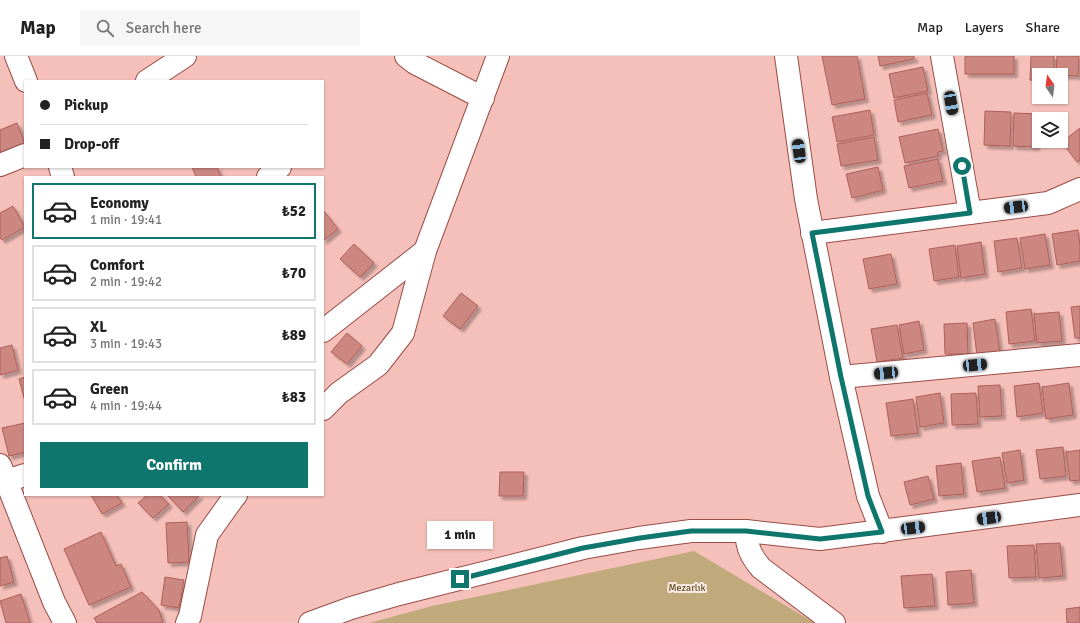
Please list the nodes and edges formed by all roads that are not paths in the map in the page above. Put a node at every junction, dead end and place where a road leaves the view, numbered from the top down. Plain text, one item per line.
1 (16, 56) edge
2 (185, 56) edge
3 (406, 56) edge
4 (498, 56) edge
5 (786, 56) edge
6 (942, 56) edge
7 (26, 80) edge
8 (149, 80) edge
9 (483, 98) junction
10 (24, 155) edge
11 (0, 166) edge
12 (279, 168) edge
13 (269, 176) edge
14 (1080, 189) edge
15 (970, 213) junction
16 (812, 233) junction
17 (425, 251) junction
18 (324, 330) edge
19 (1080, 355) edge
20 (841, 377) junction
21 (324, 408) edge
22 (10, 474) edge
23 (235, 496) edge
24 (1080, 505) edge
25 (746, 531) junction
26 (882, 532) junction
27 (65, 623) edge
28 (187, 623) edge
29 (310, 623) edge
30 (834, 623) edge

1 - 7 street
2 - 8 street
3 - 9 street
4 - 9 street
5 - 16 street
6 - 15 street
9 - 17 street
10 - 11 street
12 - 13 street
14 - 15 street
15 - 16 street
16 - 20 street
17 - 18 street
17 - 21 street
19 - 20 street
20 - 26 street
22 - 27 street
23 - 28 street
24 - 26 street
25 - 26 street
25 - 29 street
25 - 30 street

